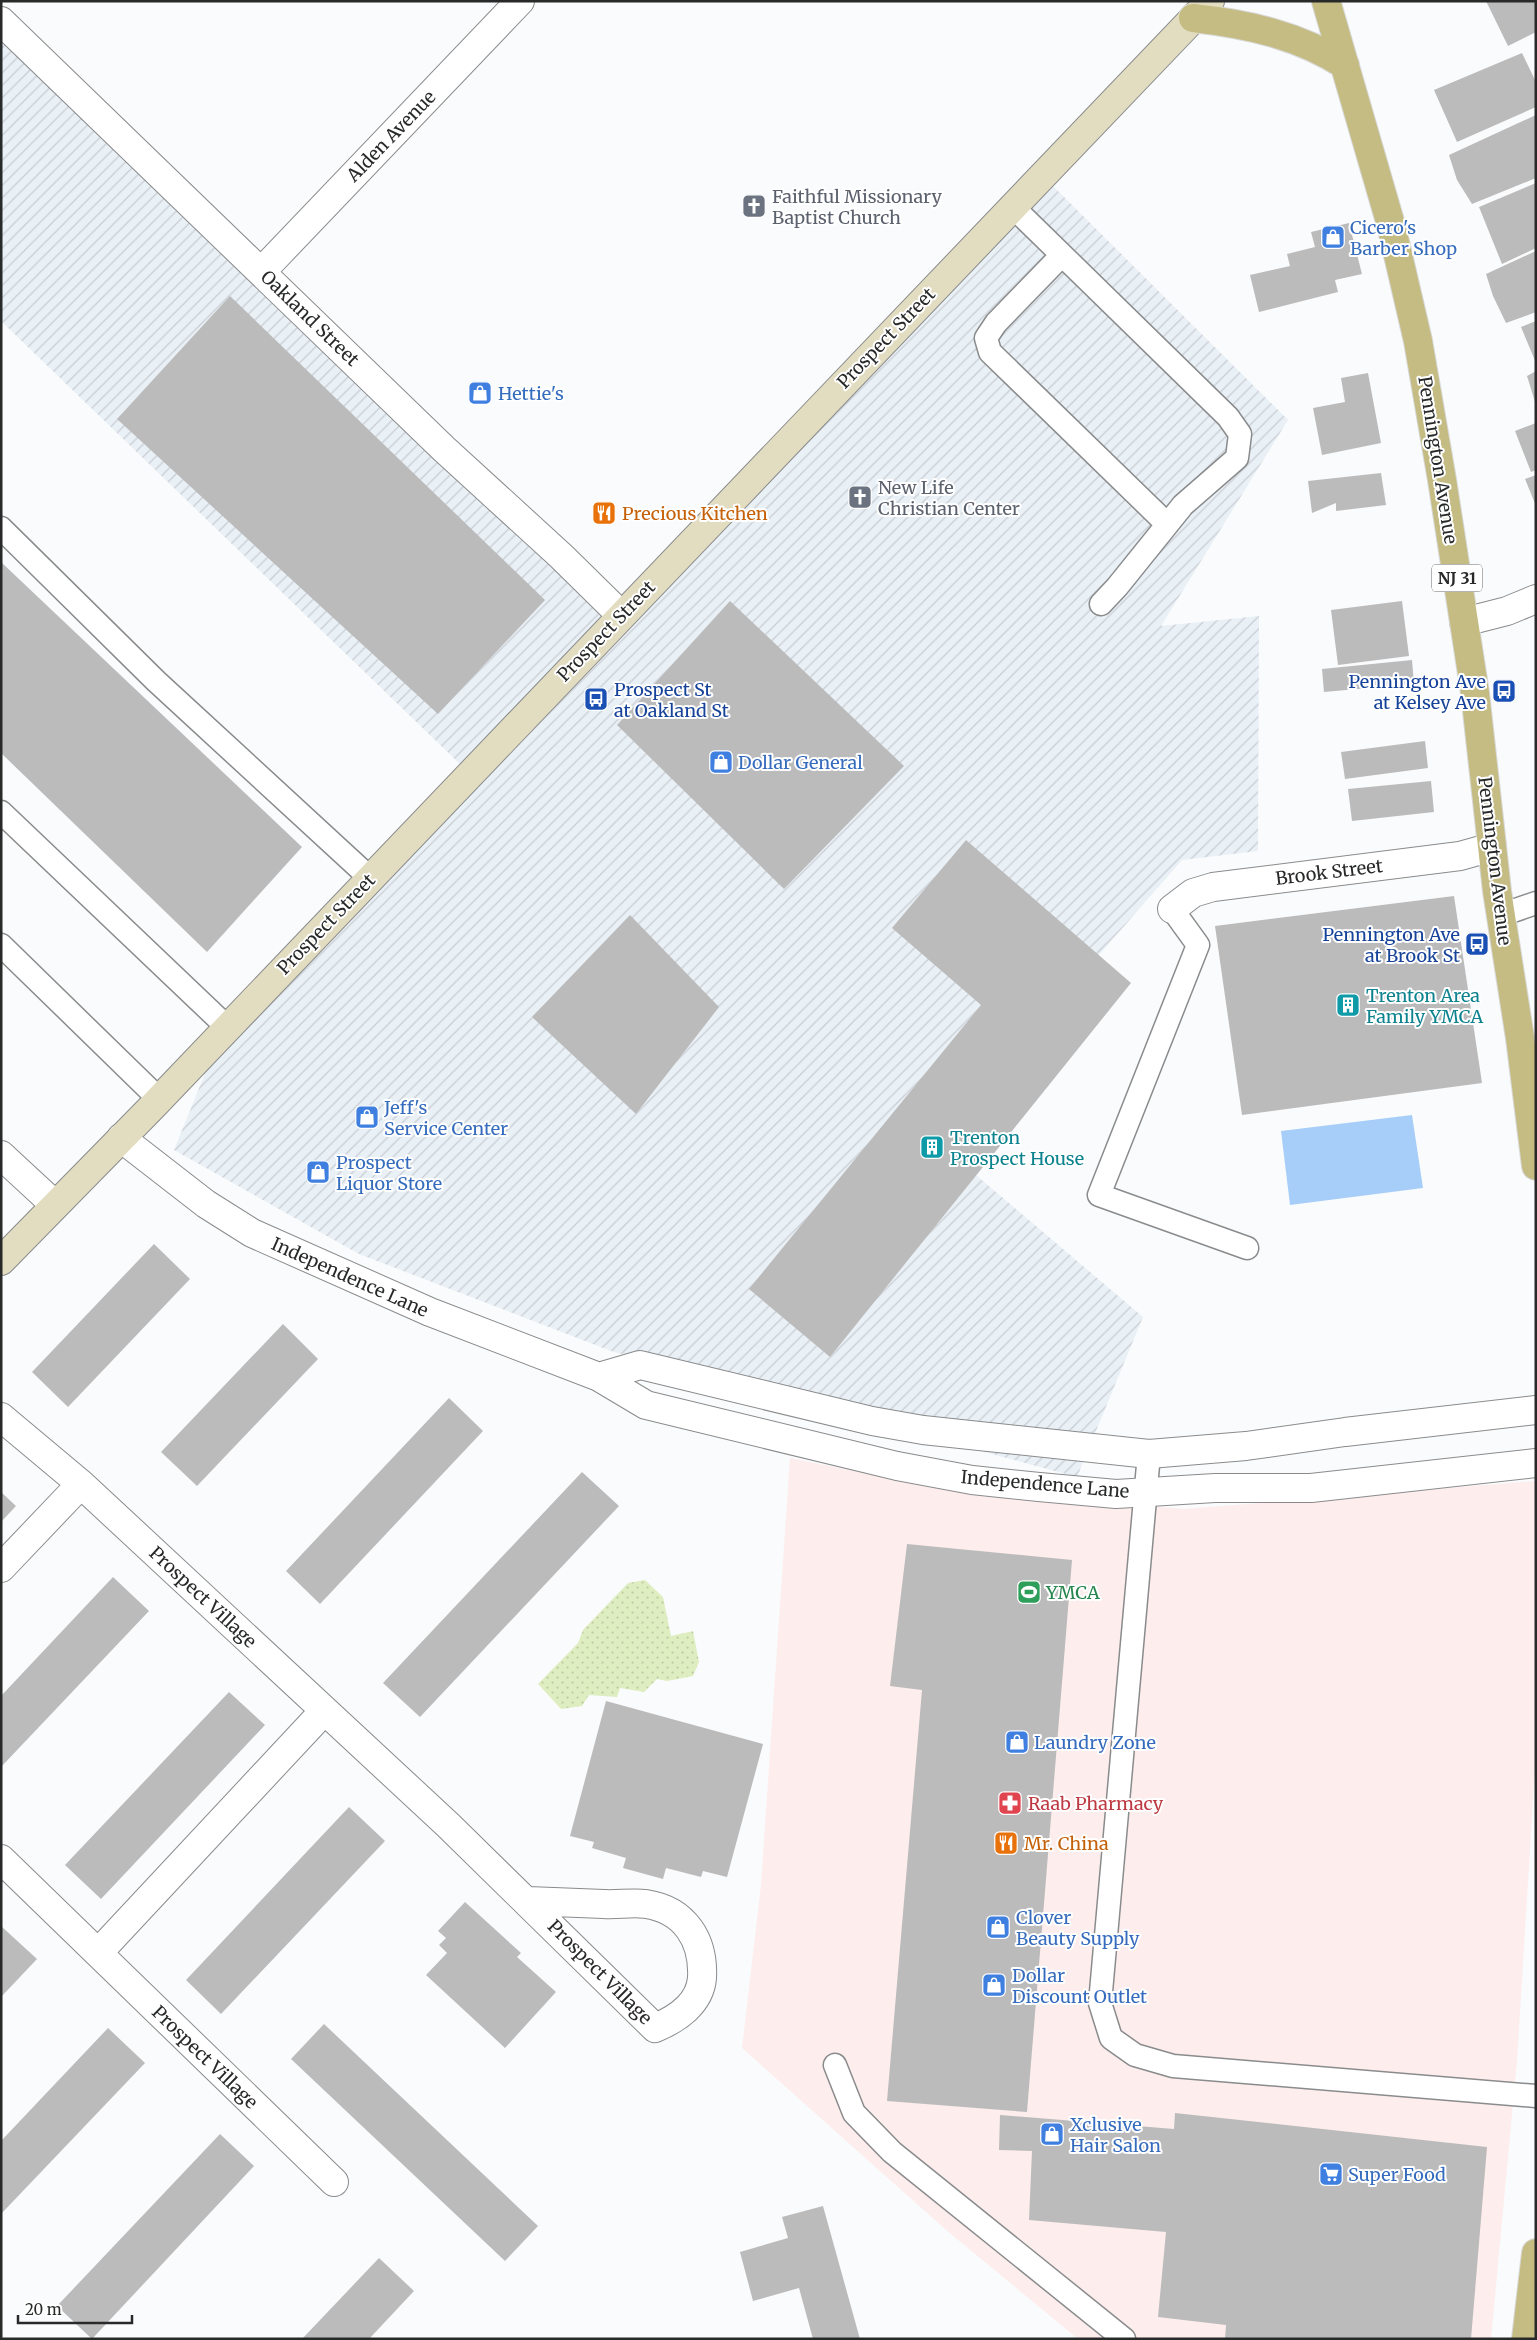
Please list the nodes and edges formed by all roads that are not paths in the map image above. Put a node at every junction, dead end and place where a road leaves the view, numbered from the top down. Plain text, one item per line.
1 (520, 1) edge
2 (1326, 1) edge
3 (1202, 9) edge
4 (1, 21) edge
5 (1345, 65) junction
6 (1012, 206) junction
7 (1062, 255) junction
8 (262, 271) junction
9 (1167, 524) junction
10 (1, 528) edge
11 (1536, 599) edge
12 (1101, 604) dead end
13 (621, 615) junction
14 (1464, 622) junction
15 (1, 812) edge
16 (1492, 847) junction
17 (370, 878) junction
18 (1536, 902) edge
19 (1172, 909) joint
20 (1501, 915) junction
21 (1, 945) edge
22 (228, 1028) junction
23 (159, 1099) junction
24 (121, 1138) junction
25 (1, 1155) edge
26 (1536, 1166) edge
27 (54, 1205) junction
28 (1247, 1248) dead end
29 (1, 1261) edge
30 (599, 1377) junction
31 (1536, 1410) edge
32 (1, 1417) edge
33 (1149, 1454) junction
34 (1536, 1463) edge
35 (81, 1484) junction
36 (1146, 1492) junction
37 (1, 1568) edge
38 (324, 1712) junction
39 (1, 1859) edge
40 (528, 1901) junction
41 (98, 1953) junction
42 (835, 2065) dead end
43 (1536, 2096) edge
44 (334, 2182) dead end
45 (1536, 2253) edge
46 (1124, 2339) edge
47 (1526, 2339) edge

1 - 8 street, Alden Avenue
2 - 5 main road, Pennington Avenue / NJ 31
3 - 5 main road
3 - 6 street, Prospect Street
4 - 8 street, Oakland Street
5 - 14 main road, Pennington Avenue / NJ 31
6 - 7 lane
6 - 13 street, Prospect Street
7 - 9 lane
7 - 9 lane
8 - 13 street, Oakland Street
9 - 12 lane
10 - 17 lane
11 - 14 street
13 - 17 street, Prospect Street
14 - 16 main road, Pennington Avenue / NJ 31
15 - 22 lane
16 - 19 street, Brook Street
16 - 20 main road, Pennington Avenue / NJ 31
17 - 22 street, Prospect Street
18 - 20 lane
19 - 28 lane
20 - 26 main road, Pennington Avenue / NJ 31
21 - 23 lane
22 - 23 street, Prospect Street
23 - 24 street, Prospect Street
24 - 27 street, Prospect Street
24 - 30 street, Independence Lane
25 - 27 street
27 - 29 street, Prospect Street
30 - 33 street
30 - 36 street, Independence Lane
31 - 33 street
32 - 35 street, Prospect Village
33 - 36 lane
34 - 36 street, Independence Lane
35 - 37 street
35 - 38 street, Prospect Village
36 - 43 lane
38 - 40 street, Prospect Village
38 - 41 street
39 - 41 street, Prospect Village
40 - 40 street, Prospect Village
41 - 44 street, Prospect Village
42 - 46 lane
45 - 47 main road

